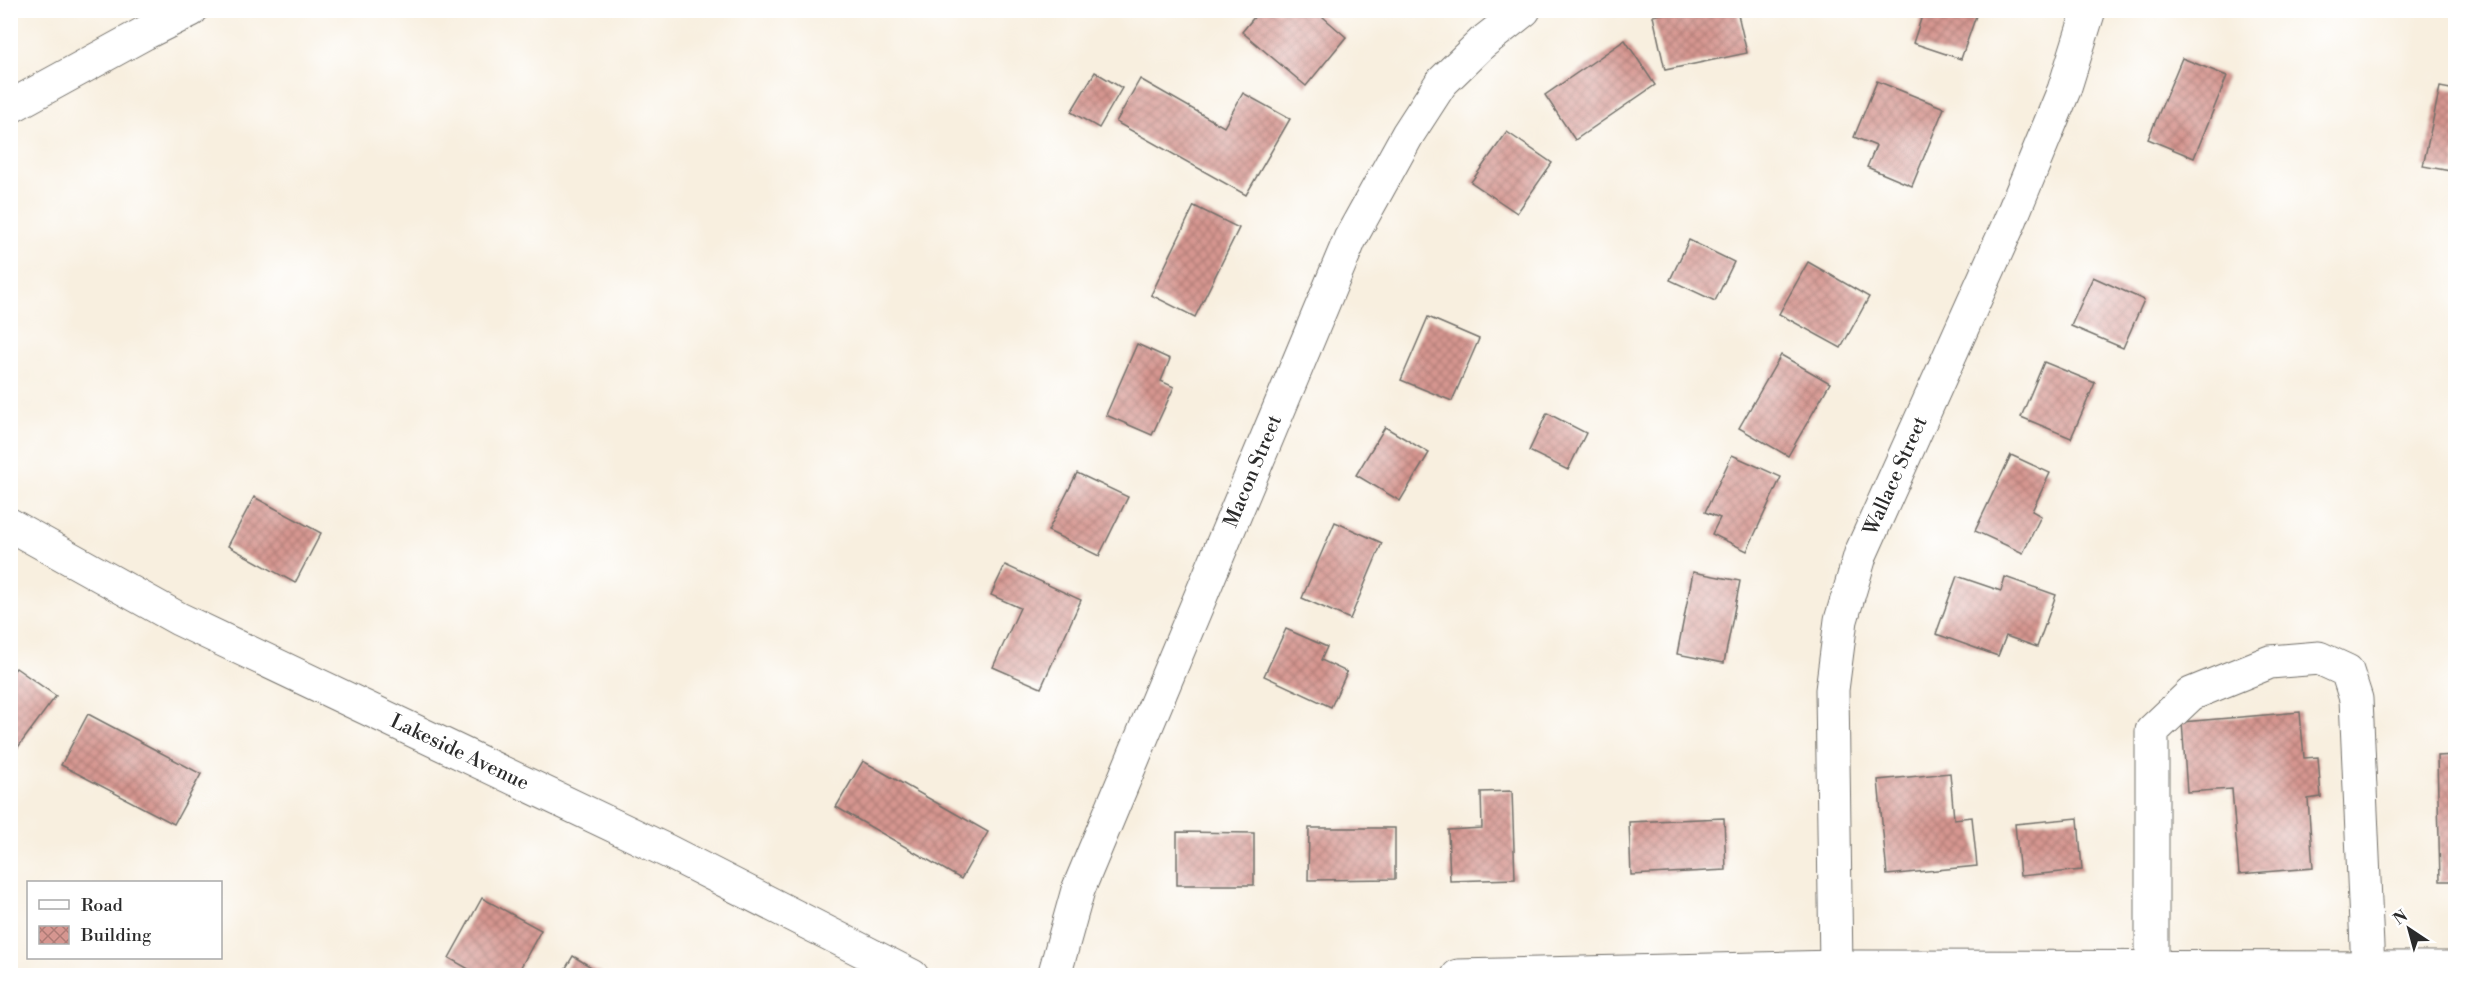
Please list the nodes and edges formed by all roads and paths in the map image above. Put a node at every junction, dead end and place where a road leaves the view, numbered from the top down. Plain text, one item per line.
1 (191, 10) edge
2 (1524, 10) edge
3 (2089, 10) edge
4 (10, 107) edge
5 (10, 525) edge
6 (1836, 967) junction
7 (2152, 968) junction
8 (2456, 968) edge
9 (2368, 969) junction
10 (912, 975) edge
11 (1054, 975) edge
12 (1458, 975) edge

1 - 4 street
2 - 11 street, Macon Street
3 - 6 street, Wallace Street
5 - 10 street, Lakeside Avenue
6 - 7 street
6 - 12 street
7 - 9 street
7 - 9 street
8 - 9 street

